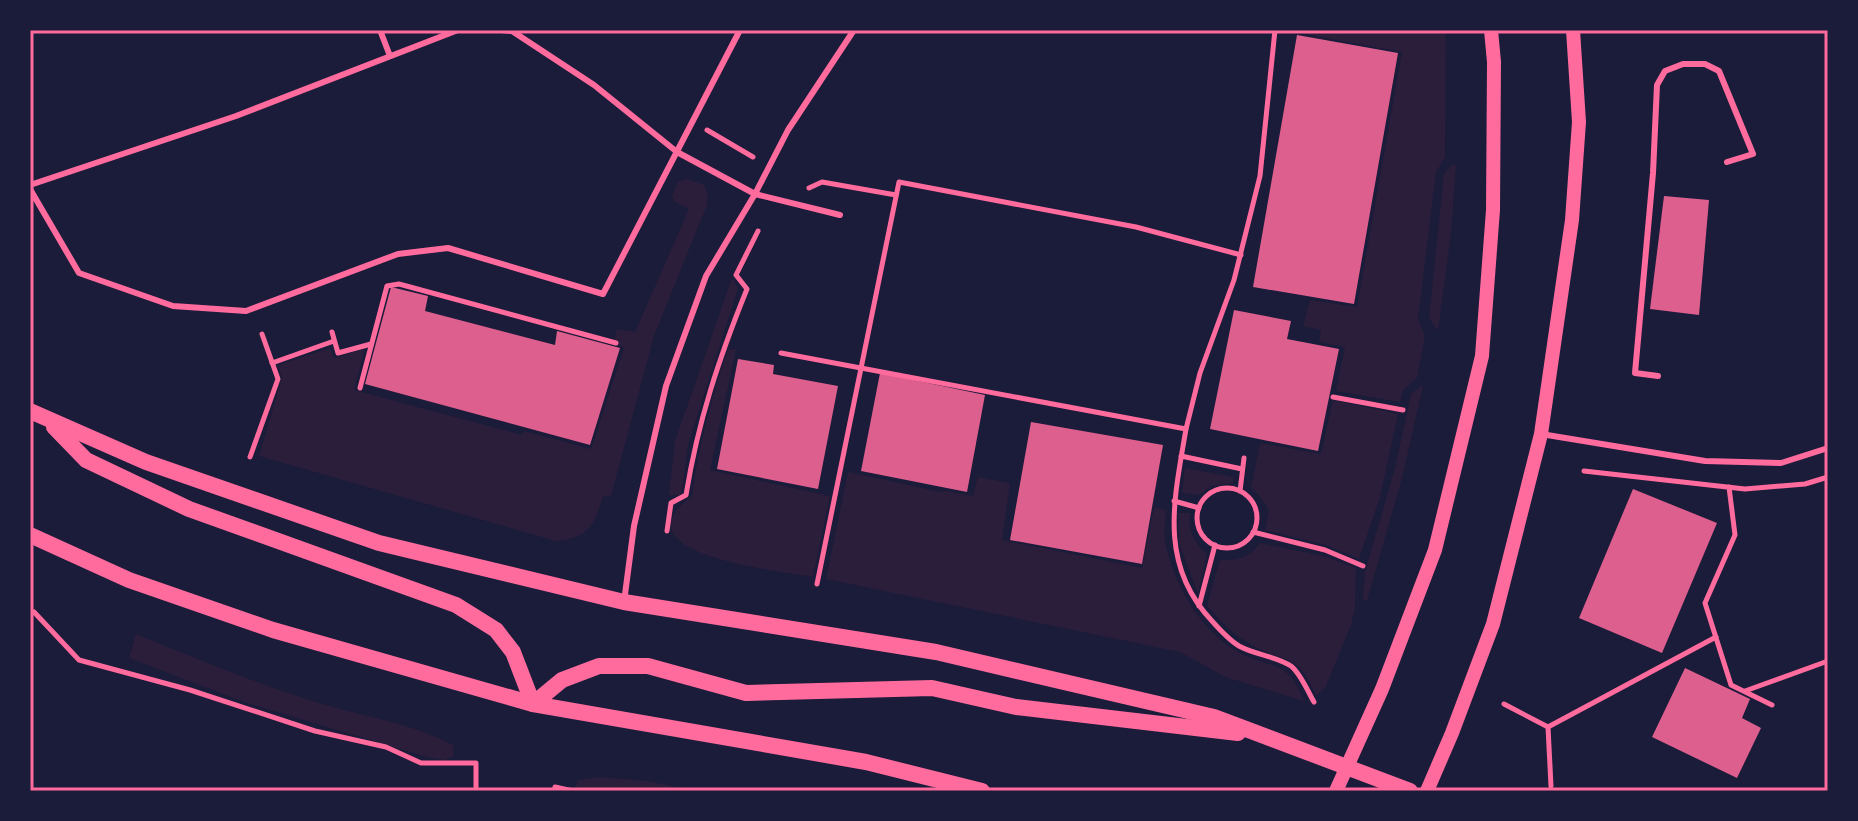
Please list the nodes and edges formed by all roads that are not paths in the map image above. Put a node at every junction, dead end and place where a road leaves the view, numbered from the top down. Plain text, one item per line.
1 (380, 30) edge
2 (458, 30) edge
3 (501, 30) edge
4 (740, 30) edge
5 (854, 30) edge
6 (1491, 30) edge
7 (1573, 30) edge
8 (390, 56) junction
9 (677, 152) junction
10 (1727, 162) dead end
11 (30, 187) edge
12 (755, 194) junction
13 (840, 215) dead end
14 (1658, 376) dead end
15 (30, 411) edge
16 (48, 420) junction
17 (1541, 434) junction
18 (1828, 448) edge
19 (32, 536) edge
20 (624, 602) junction
21 (533, 704) junction
22 (1259, 736) junction
23 (1347, 765) junction
24 (982, 791) edge
25 (1336, 791) edge
26 (1410, 791) edge
27 (1427, 791) edge

1 - 8 lane
2 - 8 lane
3 - 9 lane
4 - 9 lane
5 - 12 lane
6 - 23 street
7 - 17 street
8 - 11 lane
9 - 11 lane
9 - 12 lane
10 - 14 lane
12 - 13 lane
12 - 20 lane
15 - 16 main road
16 - 20 main road
16 - 21 main road
17 - 18 lane
17 - 27 street
19 - 21 main road
20 - 22 main road
21 - 22 main road
21 - 24 main road
22 - 23 main road
23 - 25 street
23 - 26 main road

